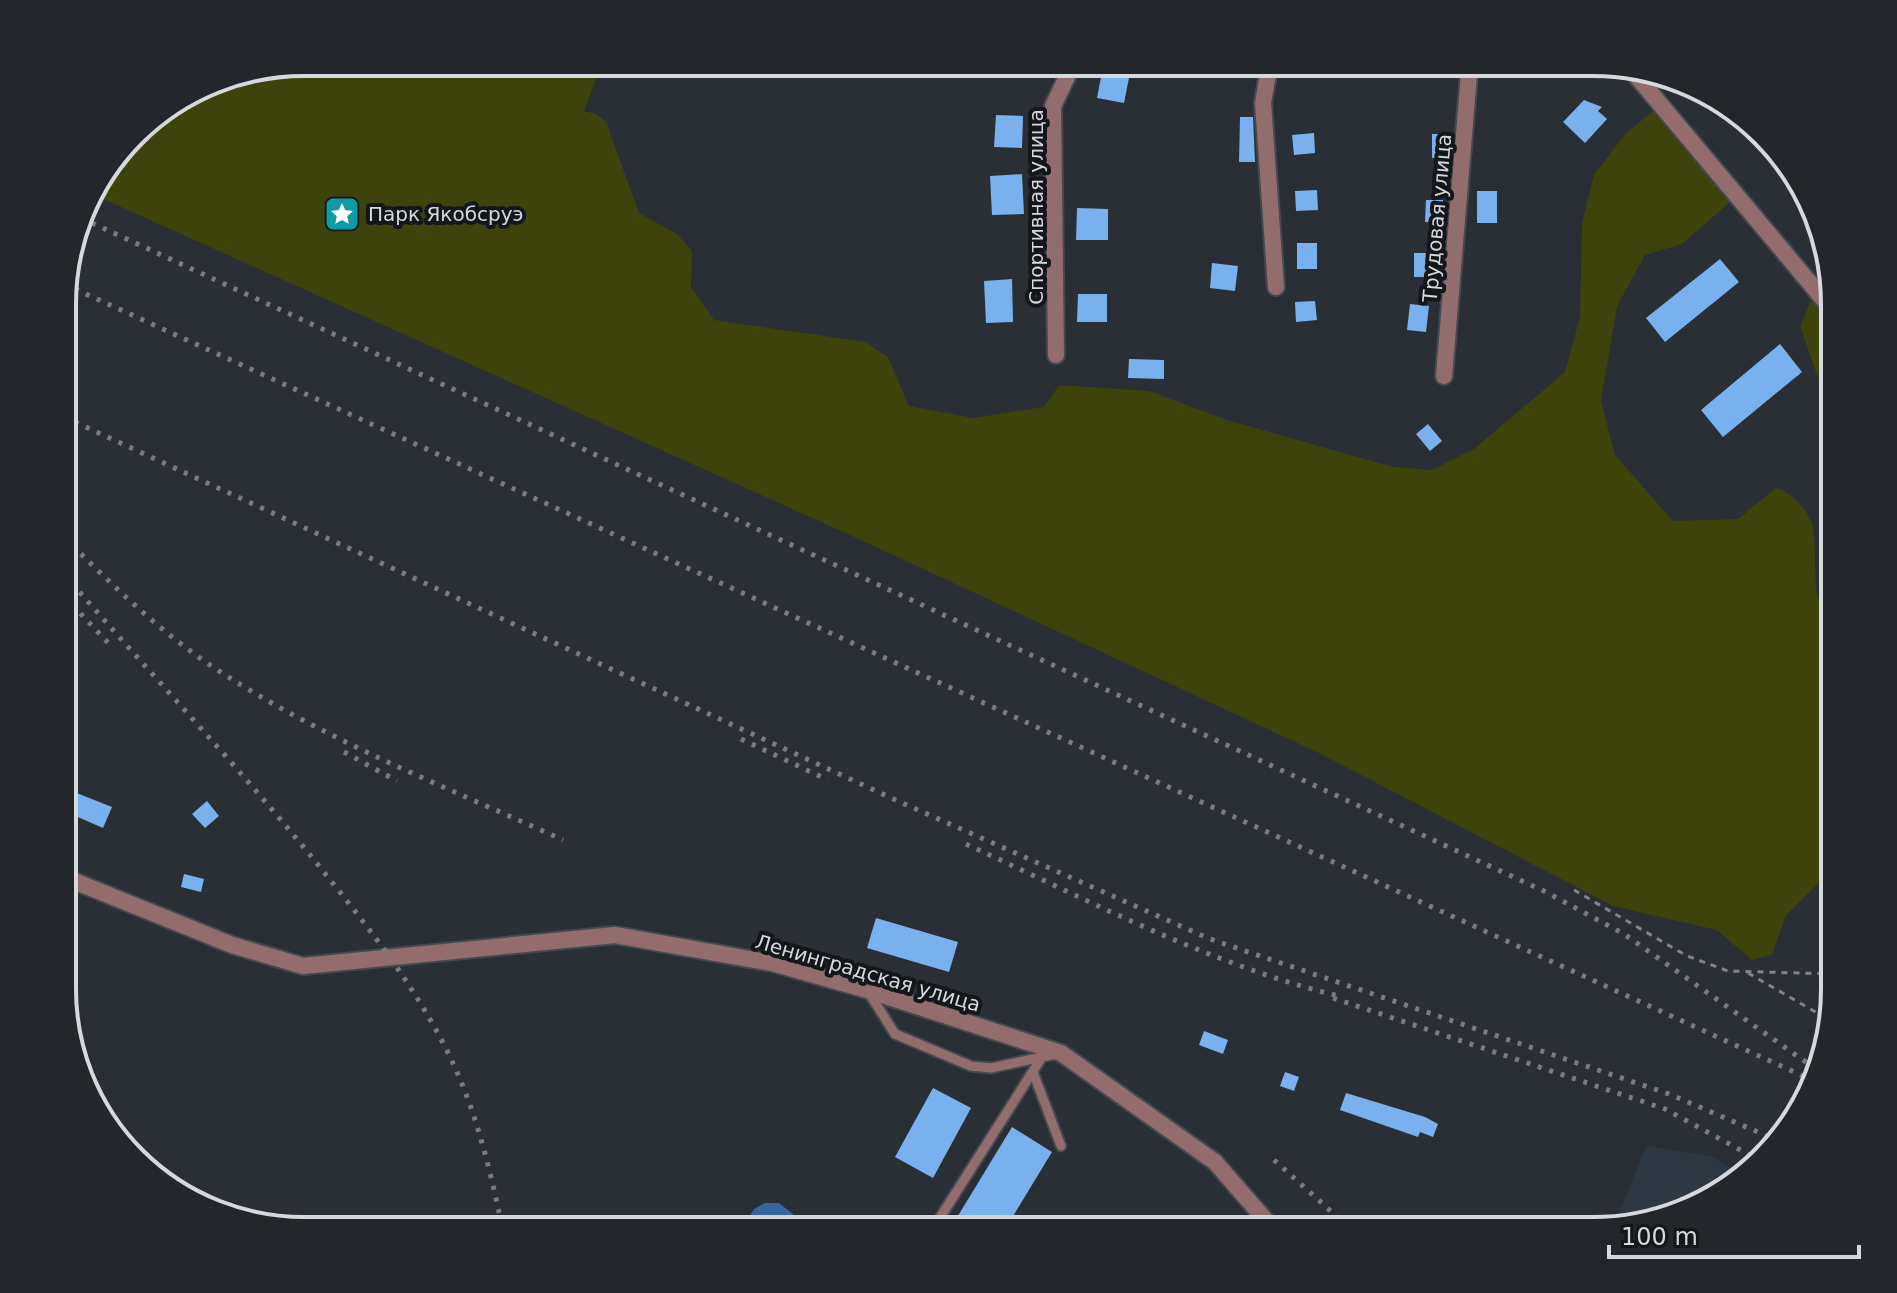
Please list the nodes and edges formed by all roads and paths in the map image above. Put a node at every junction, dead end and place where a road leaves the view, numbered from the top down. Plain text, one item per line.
1 (1067, 76) edge
2 (1268, 76) edge
3 (1469, 76) edge
4 (1641, 82) edge
5 (1276, 287) dead end
6 (1821, 296) edge
7 (1056, 355) dead end
8 (1444, 376) dead end
9 (76, 882) edge
10 (1574, 890) dead end
11 (1748, 973) junction
12 (1821, 974) edge
13 (867, 990) junction
14 (1820, 1014) edge
15 (1061, 1053) junction
16 (1042, 1057) junction
17 (1033, 1072) junction
18 (1061, 1146) dead end
19 (940, 1217) edge
20 (1261, 1217) edge

1 - 7 street, Спортивная улица
2 - 5 street
3 - 8 street, Трудовая улица
4 - 6 street
9 - 13 street, Ленинградская улица
10 - 11 path
11 - 12 path
11 - 14 path
13 - 15 street, Ленинградская улица
13 - 16 lane
15 - 16 lane
15 - 20 street, Ленинградская улица
16 - 17 lane
17 - 18 lane
17 - 19 lane

